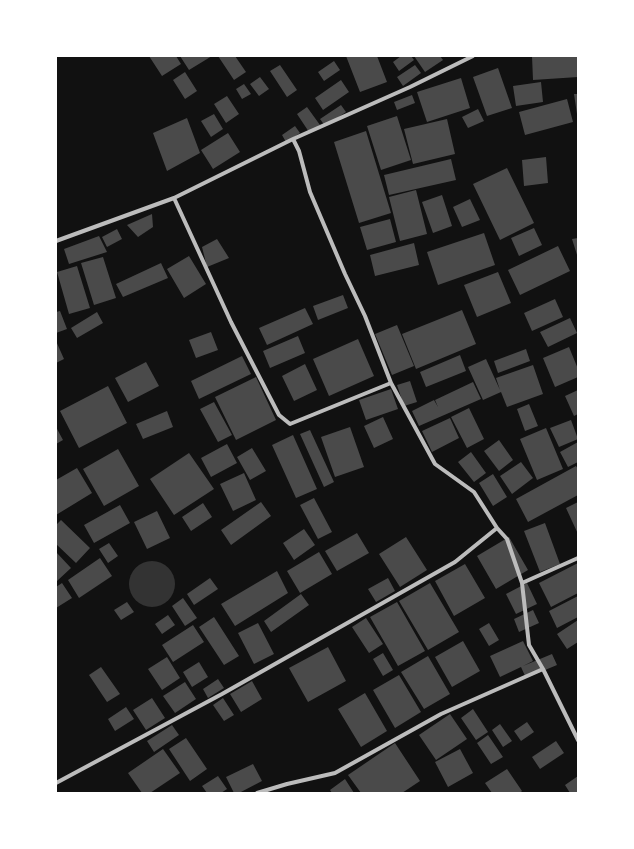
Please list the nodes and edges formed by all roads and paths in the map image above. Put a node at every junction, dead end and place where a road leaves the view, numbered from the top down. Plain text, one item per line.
1 (473, 56) edge
2 (294, 139) junction
3 (174, 198) junction
4 (56, 241) edge
5 (391, 383) junction
6 (496, 528) junction
7 (578, 558) edge
8 (522, 583) junction
9 (543, 669) junction
10 (578, 740) edge
11 (56, 783) edge
12 (257, 793) edge

1 - 2 street
2 - 3 street
2 - 5 street
3 - 4 street
3 - 5 street
5 - 6 street
6 - 8 street
6 - 11 street
7 - 8 street
8 - 9 street
9 - 10 street
9 - 12 street

